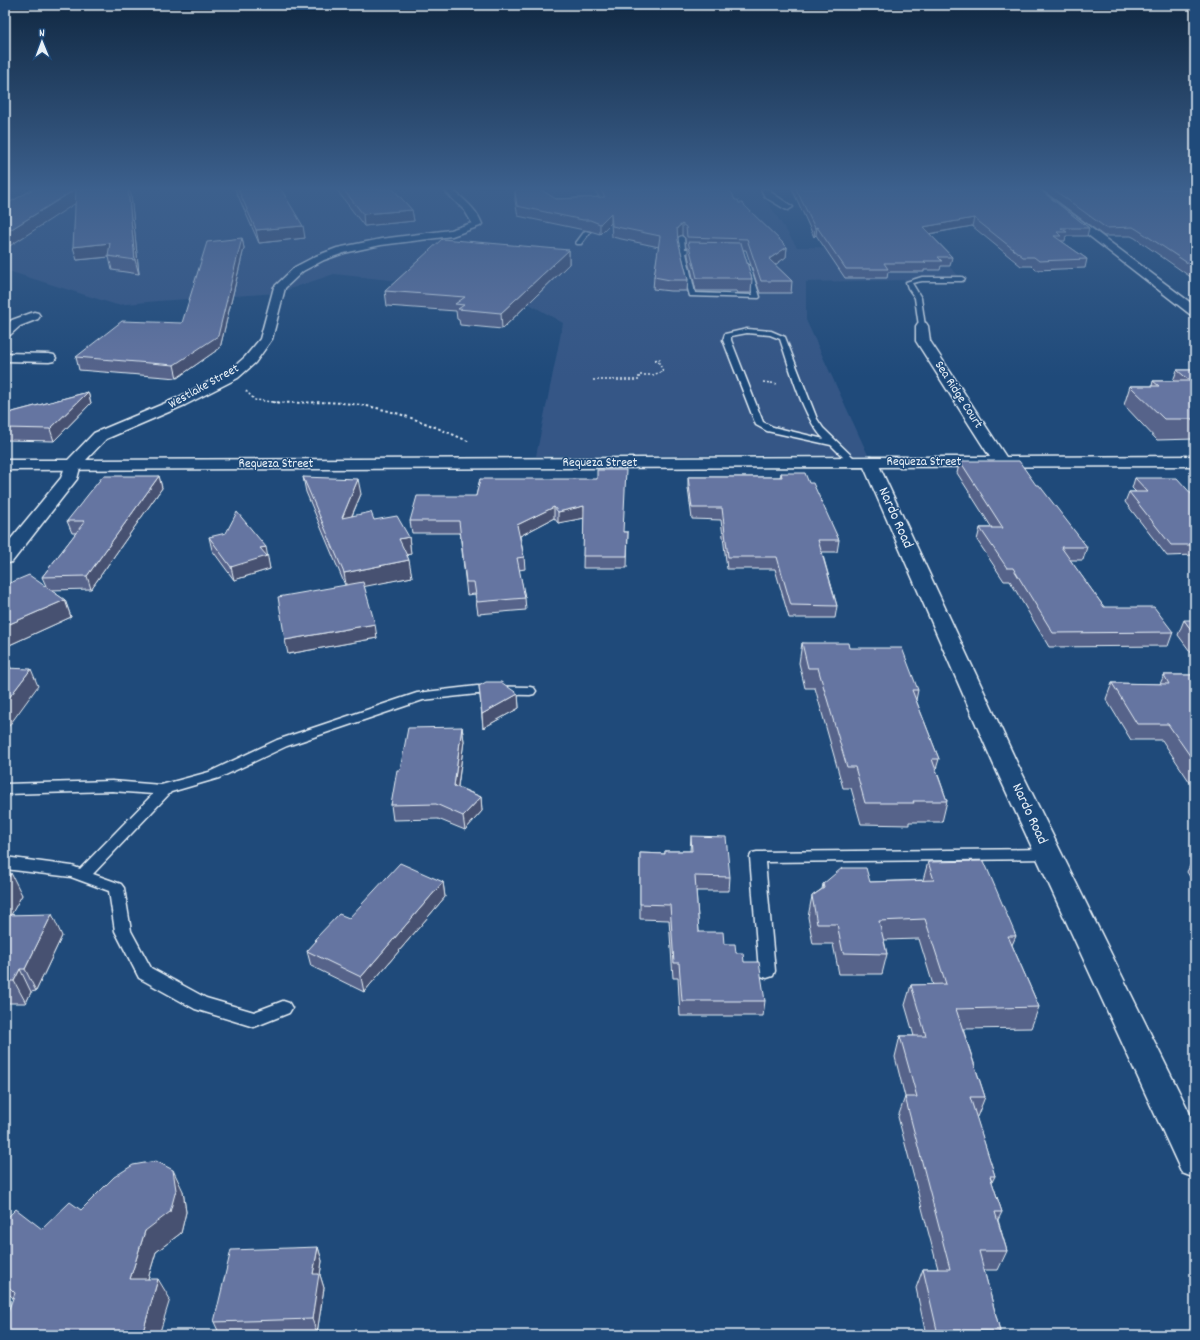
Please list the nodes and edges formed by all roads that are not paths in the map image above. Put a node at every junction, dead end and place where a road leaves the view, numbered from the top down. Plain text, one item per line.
1 (682, 251) edge
2 (337, 252) edge
3 (699, 252) edge
4 (713, 252) edge
5 (1116, 252) edge
6 (745, 260) edge
7 (962, 279) dead end
8 (1195, 312) edge
9 (34, 316) dead end
10 (922, 326) joint
11 (5, 332) edge
12 (5, 358) edge
13 (49, 358) dead end
14 (832, 443) junction
15 (862, 462) junction
16 (1001, 462) junction
17 (1195, 462) edge
18 (73, 464) junction
19 (5, 465) edge
20 (5, 558) edge
21 (530, 691) dead end
22 (167, 788) junction
23 (5, 789) edge
24 (1048, 854) junction
25 (5, 863) edge
26 (82, 876) junction
27 (767, 971) dead end
28 (283, 1008) dead end
29 (1195, 1162) edge

1 - 6 lane
2 - 18 street, Westlake Street
3 - 4 lane
5 - 8 street
7 - 10 lane
9 - 11 street
10 - 16 street, Sea Ridge Court
12 - 13 street
14 - 14 lane
14 - 15 lane
15 - 16 street, Requeza Street
15 - 18 street, Requeza Street
15 - 24 street, Nardo Road
16 - 17 street, Requeza Street
18 - 19 street, Requeza Street
18 - 20 street
21 - 22 lane
22 - 23 lane
22 - 26 lane
24 - 27 lane
24 - 29 street, Nardo Road
25 - 26 lane
26 - 28 lane

